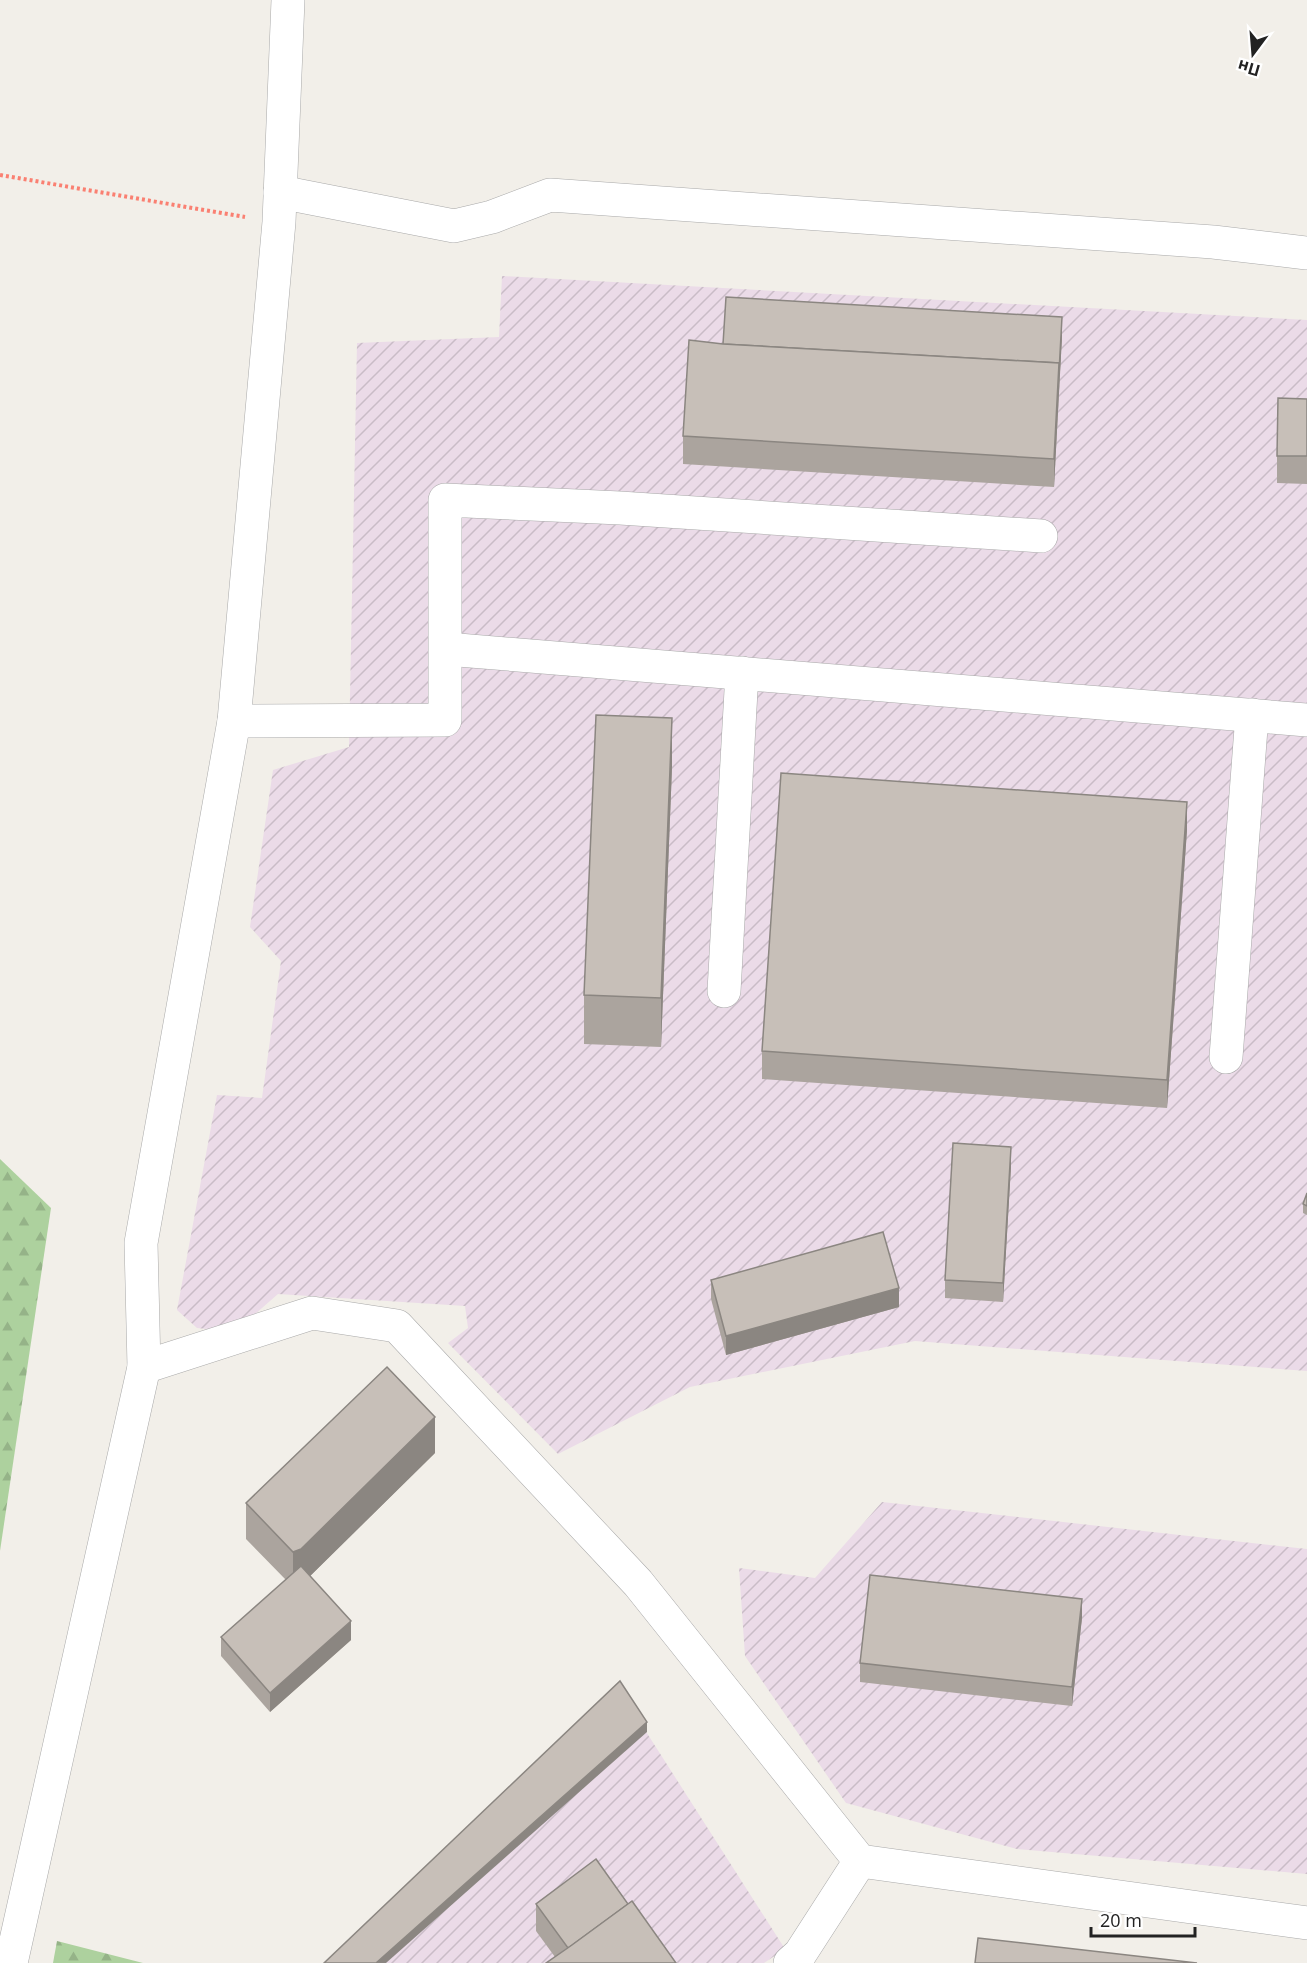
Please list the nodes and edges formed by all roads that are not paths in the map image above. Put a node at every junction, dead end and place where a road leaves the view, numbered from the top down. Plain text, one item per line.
1 (288, 0) edge
2 (279, 207) junction
3 (1307, 253) edge
4 (1041, 536) dead end
5 (446, 649) junction
6 (742, 673) junction
7 (1252, 715) junction
8 (1307, 720) edge
9 (234, 721) junction
10 (724, 991) dead end
11 (1226, 1057) dead end
12 (144, 1367) junction
13 (860, 1861) junction
14 (1307, 1923) edge
15 (11, 1963) edge
16 (790, 1963) edge

1 - 2 street
2 - 3 street
2 - 9 street
4 - 5 street
5 - 6 street
5 - 9 street
6 - 7 street
6 - 10 street
7 - 8 street
7 - 11 street
9 - 12 street
12 - 13 street
12 - 15 street
13 - 14 street
13 - 16 street

